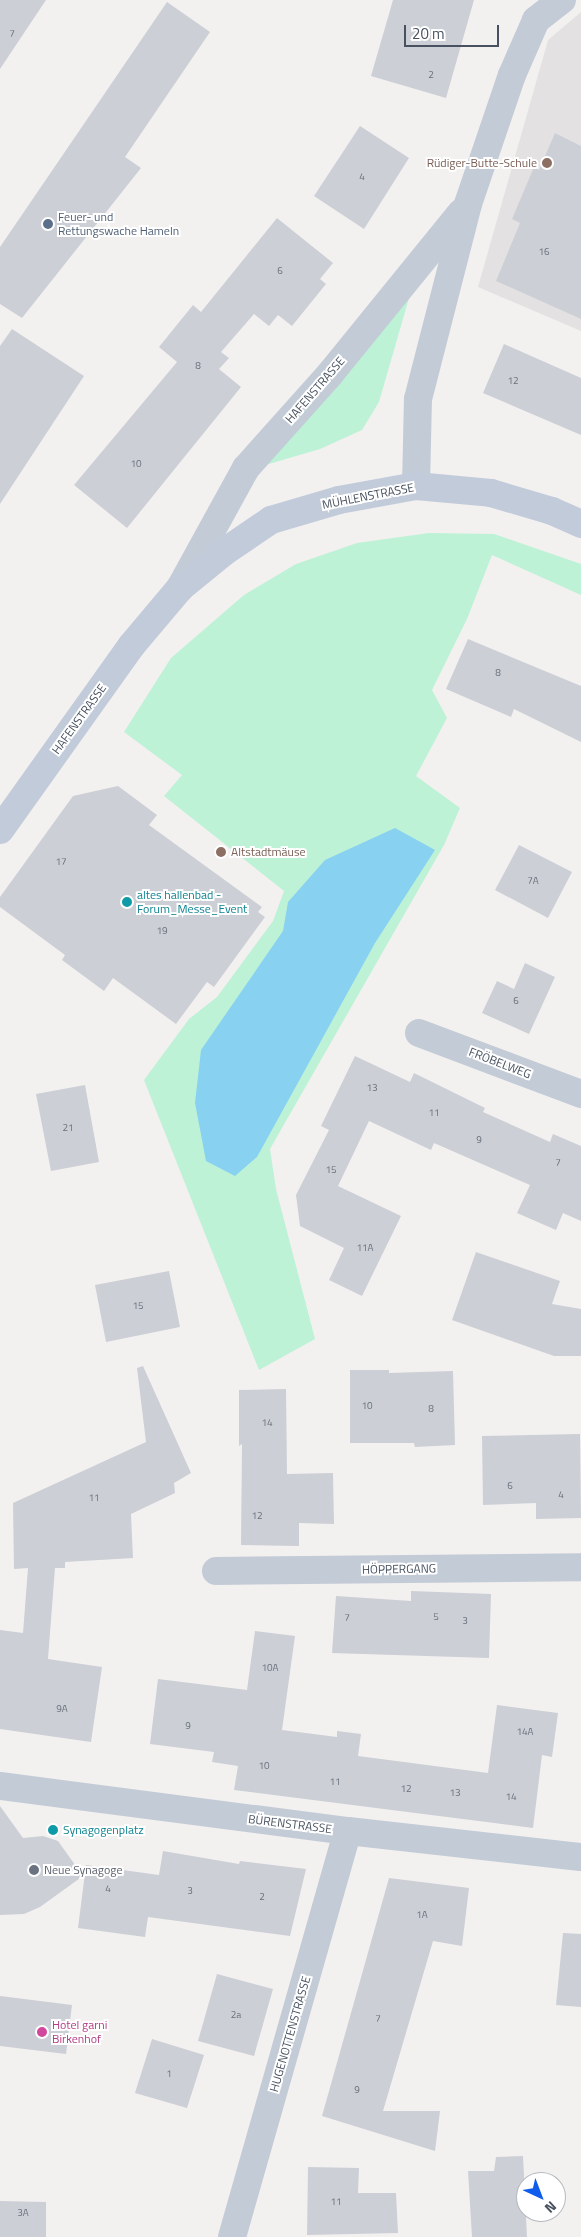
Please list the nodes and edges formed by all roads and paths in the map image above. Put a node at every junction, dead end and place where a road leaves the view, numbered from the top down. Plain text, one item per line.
1 (562, 0) edge
2 (535, 10) edge
3 (468, 204) junction
4 (416, 486) junction
5 (271, 520) joint
6 (581, 524) edge
7 (180, 588) junction
8 (0, 830) edge
9 (419, 1033) dead end
10 (581, 1094) edge
11 (581, 1567) edge
12 (216, 1571) dead end
13 (0, 1786) edge
14 (348, 1831) junction
15 (581, 1856) edge
16 (232, 2237) edge

1 - 2 street
2 - 3 street, HAFENSTRASSE
3 - 4 street, HAFENSTRASSE
3 - 7 street, HAFENSTRASSE
4 - 5 main road, MÜHLENSTRASSE
4 - 6 main road, MÜHLENSTRASSE
5 - 7 main road, HAFENSTRASSE
7 - 8 main road, HAFENSTRASSE
9 - 10 street, FRÖBELWEG
11 - 12 street, HÖPPERGANG
13 - 14 street, BÜRENSTRASSE
14 - 15 street, BÜRENSTRASSE
14 - 16 street, HUGENOTTENSTRASSE

